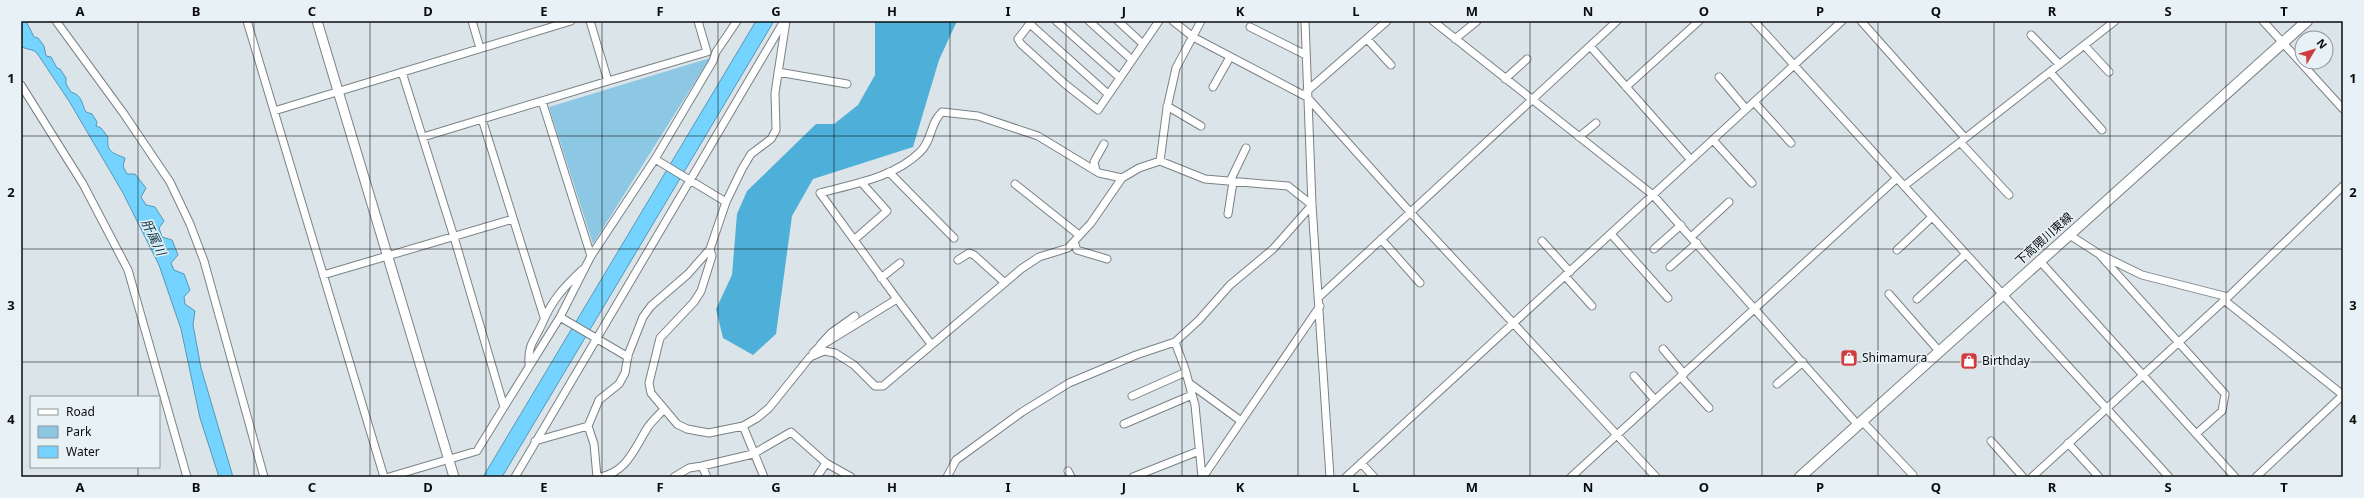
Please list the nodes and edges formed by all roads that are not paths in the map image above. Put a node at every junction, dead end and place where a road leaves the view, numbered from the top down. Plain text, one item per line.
1 (56, 21) edge
2 (247, 21) edge
3 (317, 21) edge
4 (472, 21) edge
5 (571, 21) edge
6 (590, 21) edge
7 (698, 21) edge
8 (737, 21) edge
9 (785, 21) edge
10 (1056, 21) edge
11 (1089, 21) edge
12 (1118, 21) edge
13 (1173, 21) edge
14 (1201, 21) edge
15 (1306, 21) edge
16 (1387, 21) edge
17 (1433, 21) edge
18 (1477, 21) edge
19 (1617, 21) edge
20 (1699, 21) edge
21 (1754, 21) edge
22 (1842, 21) edge
23 (1861, 21) edge
24 (2115, 21) edge
25 (2263, 21) edge
26 (2307, 21) edge
27 (1031, 22) edge
28 (1155, 23) edge
29 (1250, 27) dead end
30 (2032, 35) dead end
31 (1192, 37) junction
32 (1367, 39) junction
33 (1455, 39) junction
34 (2283, 43) junction
35 (1143, 44) junction
36 (2084, 45) junction
37 (1590, 46) junction
38 (480, 48) junction
39 (707, 52) junction
40 (716, 52) junction
41 (1306, 55) junction
42 (1230, 57) junction
43 (1527, 59) dead end
44 (1132, 60) junction
45 (2060, 64) junction
46 (1391, 65) dead end
47 (1794, 66) junction
48 (402, 72) junction
49 (778, 72) junction
50 (2050, 72) junction
51 (2108, 72) dead end
52 (1719, 77) dead end
53 (1120, 78) junction
54 (1506, 79) junction
55 (608, 81) junction
56 (847, 84) dead end
57 (21, 85) edge
58 (1213, 87) dead end
59 (1626, 87) junction
60 (338, 91) junction
61 (1108, 94) junction
62 (1307, 94) junction
63 (1531, 100) junction
64 (542, 101) junction
65 (1754, 102) junction
66 (1167, 106) junction
67 (1746, 109) junction
68 (2343, 109) edge
69 (274, 111) junction
70 (482, 119) junction
71 (1596, 123) dead end
72 (1201, 126) dead end
73 (2102, 130) dead end
74 (423, 137) junction
75 (1579, 137) junction
76 (1713, 140) junction
77 (1963, 140) junction
78 (1791, 143) dead end
79 (1104, 144) dead end
80 (1246, 148) dead end
81 (655, 159) junction
82 (1690, 160) junction
83 (1160, 161) junction
84 (889, 172) junction
85 (1096, 172) junction
86 (1122, 178) junction
87 (1896, 179) junction
88 (688, 180) junction
89 (861, 182) junction
90 (1232, 182) junction
91 (1752, 183) dead end
92 (1015, 184) dead end
93 (1904, 186) junction
94 (2343, 186) edge
95 (1653, 195) junction
96 (2009, 195) dead end
97 (726, 202) junction
98 (1729, 202) dead end
99 (1312, 205) junction
100 (1410, 212) junction
101 (1228, 214) dead end
102 (1932, 217) junction
103 (513, 219) junction
104 (1681, 225) junction
105 (1611, 234) junction
106 (2068, 234) junction
107 (1079, 235) junction
108 (1691, 236) junction
109 (454, 237) junction
110 (954, 238) dead end
111 (1381, 239) junction
112 (854, 240) junction
113 (1542, 241) dead end
114 (1074, 242) junction
115 (1697, 243) junction
116 (710, 249) junction
117 (1654, 249) dead end
118 (1897, 250) dead end
119 (1966, 254) junction
120 (2099, 254) junction
121 (591, 256) junction
122 (388, 257) junction
123 (1107, 259) dead end
124 (958, 260) dead end
125 (2039, 260) junction
126 (900, 263) dead end
127 (585, 267) junction
128 (1670, 267) dead end
129 (1567, 274) junction
130 (323, 275) junction
131 (881, 278) junction
132 (1005, 283) junction
133 (1420, 283) dead end
134 (1889, 294) dead end
135 (2002, 294) junction
136 (1319, 297) junction
137 (1668, 298) dead end
138 (1917, 299) dead end
139 (2226, 299) junction
140 (897, 300) junction
141 (1320, 306) junction
142 (1592, 306) dead end
143 (1755, 308) junction
144 (855, 316) dead end
145 (544, 317) junction
146 (560, 317) junction
147 (1514, 323) junction
148 (595, 338) junction
149 (1175, 342) junction
150 (2178, 342) junction
151 (931, 344) junction
152 (819, 347) junction
153 (1663, 349) dead end
154 (1939, 351) junction
155 (628, 357) junction
156 (810, 357) junction
157 (1803, 362) junction
158 (529, 364) junction
159 (1186, 372) junction
160 (1682, 375) junction
161 (2142, 375) junction
162 (1634, 376) dead end
163 (1189, 383) junction
164 (1777, 384) dead end
165 (1192, 395) junction
166 (2343, 395) edge
167 (1132, 396) dead end
168 (1656, 400) junction
169 (504, 407) junction
170 (1709, 408) dead end
171 (2107, 408) junction
172 (664, 409) junction
173 (1241, 421) junction
174 (1860, 423) junction
175 (1124, 424) dead end
176 (588, 426) junction
177 (743, 426) junction
178 (2196, 434) junction
179 (1618, 435) junction
180 (535, 441) junction
181 (1991, 441) dead end
182 (2068, 443) junction
183 (1199, 451) junction
184 (753, 454) junction
185 (448, 459) junction
186 (826, 463) junction
187 (1362, 463) junction
188 (702, 466) junction
189 (1913, 475) dead end
190 (187, 477) edge
191 (264, 477) edge
192 (384, 477) edge
193 (389, 477) edge
194 (454, 477) edge
195 (515, 477) edge
196 (599, 477) edge
197 (674, 477) edge
198 (706, 477) edge
199 (764, 477) edge
200 (817, 477) edge
201 (851, 477) edge
202 (947, 477) edge
203 (1133, 477) edge
204 (1202, 477) edge
205 (1330, 477) edge
206 (1346, 477) edge
207 (1374, 477) edge
208 (1571, 477) edge
209 (1656, 477) edge
210 (1800, 477) edge
211 (2023, 477) edge
212 (2032, 477) edge
213 (2099, 477) edge
214 (2169, 477) edge
215 (2235, 477) edge
216 (2256, 477) edge

1 - 191 street
2 - 69 street
3 - 60 street
4 - 38 street
5 - 38 street
6 - 55 street
7 - 39 street
8 - 40 street
9 - 49 street
9 - 88 street
10 - 53 street
11 - 44 street
12 - 35 street
13 - 31 street
14 - 31 street
15 - 41 street
16 - 32 street
17 - 33 street
18 - 33 street
19 - 37 street
20 - 59 street
21 - 47 street
22 - 47 street
23 - 77 street
24 - 36 street
25 - 34 street
26 - 34 main road, 下高隈川東線
27 - 61 street
27 - 61 street
28 - 35 street
29 - 41 street
30 - 45 street
31 - 42 street
31 - 66 street
32 - 46 street
32 - 62 street
33 - 54 street
34 - 68 street
34 - 106 main road, 下高隈川東線
35 - 44 street
36 - 45 street
36 - 51 street
37 - 59 street
37 - 63 street
38 - 48 street
39 - 40 street
39 - 55 street
40 - 81 street
41 - 62 street
42 - 58 street
42 - 62 street
43 - 54 street
44 - 53 street
45 - 50 street
47 - 65 street
47 - 87 street
48 - 60 street
48 - 74 street
49 - 56 street
49 - 97 street
50 - 73 street
50 - 77 street
52 - 67 street
53 - 61 street
54 - 63 street
55 - 64 street
57 - 190 street
59 - 82 street
60 - 69 street
60 - 122 street
62 - 99 street
62 - 100 street
63 - 75 street
63 - 100 street
64 - 70 street
64 - 121 street
65 - 67 street
65 - 78 street
66 - 72 street
66 - 83 street
67 - 76 street
69 - 130 street
70 - 74 street
70 - 103 street
71 - 75 street
74 - 109 street
75 - 95 street
76 - 82 street
76 - 91 street
77 - 93 street
77 - 96 street
79 - 85 street
80 - 90 street
81 - 88 street
81 - 121 street
82 - 95 street
83 - 86 street
83 - 90 street
84 - 85 street
84 - 89 street
84 - 110 street
85 - 86 street
86 - 107 street
87 - 93 street
87 - 143 street
88 - 97 street
88 - 148 street
89 - 112 street
89 - 112 street
90 - 99 street
90 - 101 street
92 - 107 street
93 - 102 street
94 - 139 street
95 - 104 street
95 - 105 street
97 - 116 street
98 - 108 street
99 - 136 street
99 - 149 street
100 - 111 street
100 - 147 street
102 - 118 street
102 - 119 street
103 - 109 street
103 - 145 street
104 - 108 street
104 - 117 street
105 - 129 street
105 - 137 street
106 - 120 street
106 - 125 main road, 下高隈川東線
107 - 114 street
108 - 115 street
109 - 122 street
109 - 169 street
111 - 133 street
111 - 136 street
112 - 131 street
113 - 129 street
114 - 123 street
114 - 132 street
115 - 128 street
115 - 143 street
116 - 155 street
116 - 172 street
119 - 135 street
119 - 138 street
120 - 139 street
120 - 150 street
121 - 127 street
122 - 130 street
122 - 185 street
124 - 132 street
125 - 135 main road, 下高隈川東線
125 - 161 street
126 - 131 street
127 - 145 street
127 - 146 street
129 - 142 street
129 - 147 street
130 - 192 street
131 - 140 street
132 - 151 street
134 - 154 street
135 - 154 main road, 下高隈川東線
135 - 171 street
136 - 141 street
139 - 150 street
139 - 166 street
140 - 151 street
140 - 152 street
141 - 173 street
141 - 205 street
143 - 157 street
143 - 160 street
144 - 152 street
145 - 158 street
146 - 148 street
146 - 158 street
147 - 179 street
147 - 187 street
148 - 155 street
148 - 180 street
149 - 159 street
149 - 202 street
150 - 161 street
150 - 178 street
151 - 156 street
152 - 156 street
153 - 160 street
154 - 174 main road, 下高隈川東線
155 - 176 street
156 - 177 street
157 - 164 street
157 - 174 street
158 - 169 street
159 - 163 street
159 - 167 street
160 - 168 street
160 - 170 street
161 - 171 street
161 - 178 street
162 - 168 street
163 - 165 street
163 - 173 street
165 - 175 street
165 - 183 street
166 - 216 street
168 - 179 street
169 - 185 street
171 - 182 street
171 - 214 street
172 - 177 street
172 - 196 street
173 - 204 street
174 - 189 street
174 - 210 main road, 下高隈川東線
176 - 180 street
176 - 196 street
177 - 184 street
178 - 215 street
179 - 208 street
179 - 209 street
180 - 195 street
181 - 211 street
182 - 212 street
182 - 213 street
183 - 203 street
183 - 204 street
184 - 186 street
184 - 188 street
184 - 199 street
185 - 193 street
185 - 194 street
186 - 200 street
186 - 201 street
187 - 206 street
187 - 207 street
188 - 197 street
188 - 198 street

